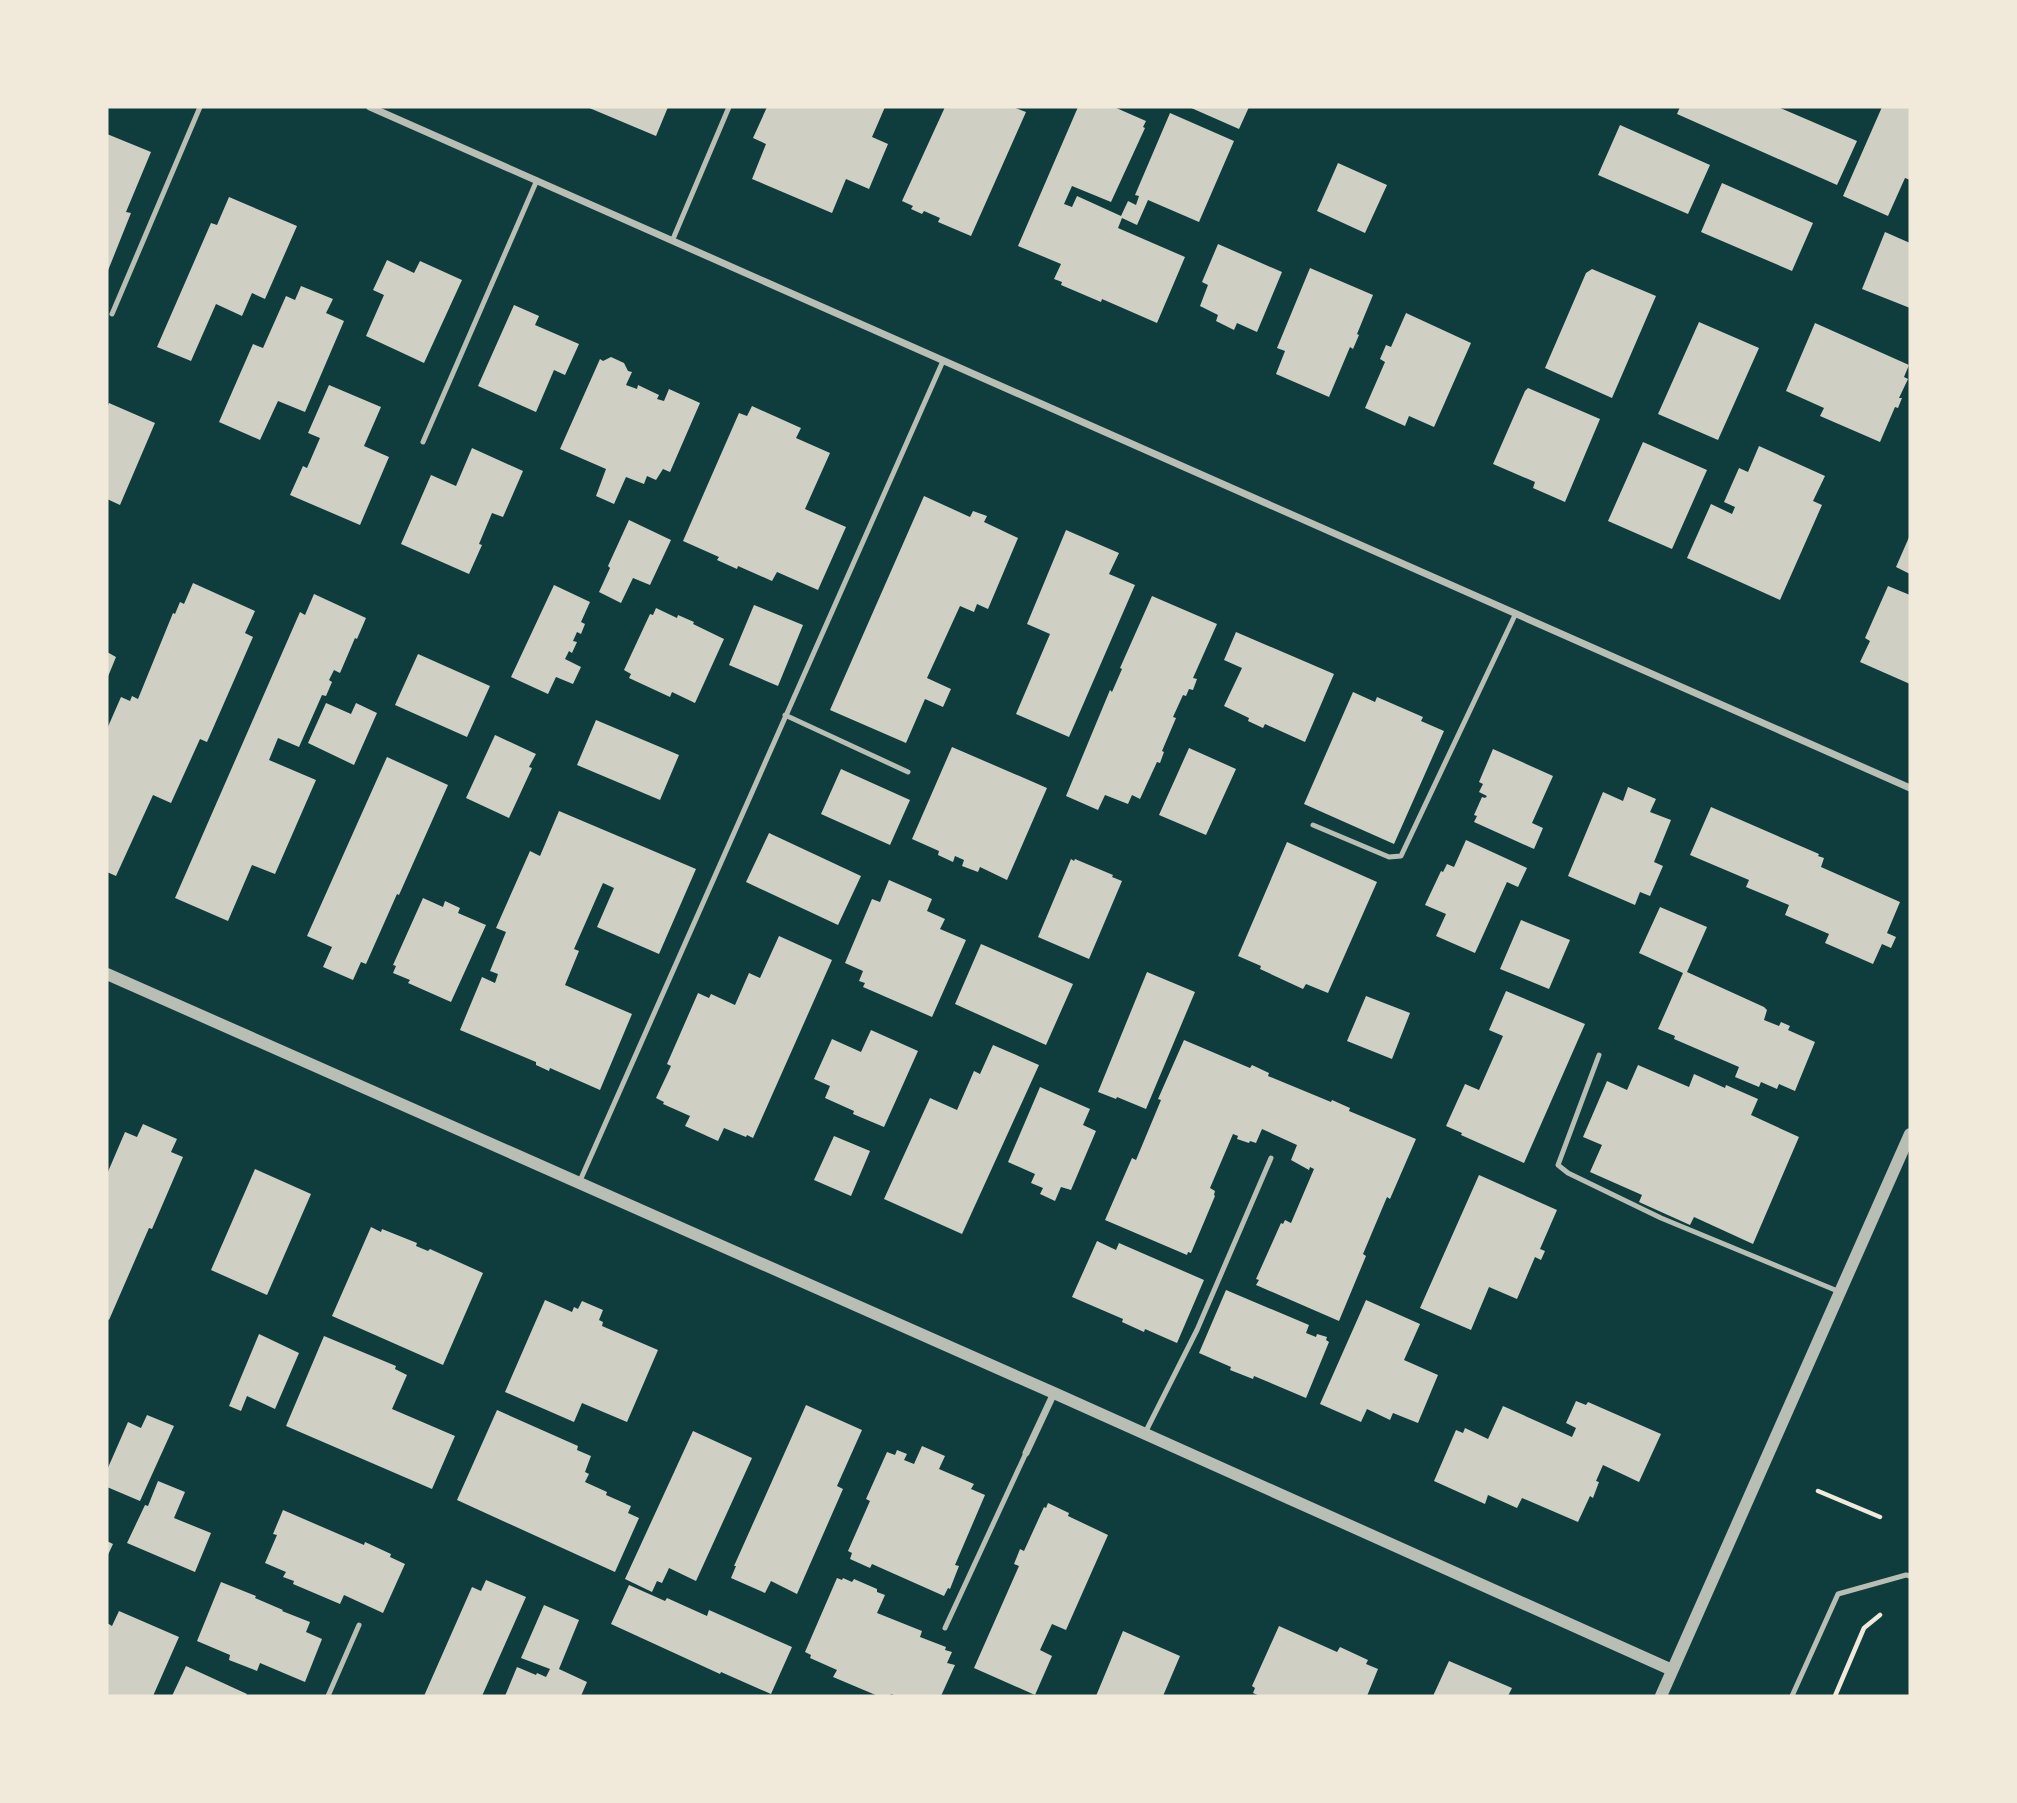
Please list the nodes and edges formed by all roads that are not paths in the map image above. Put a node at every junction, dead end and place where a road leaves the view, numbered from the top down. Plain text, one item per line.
1 (201, 107) edge
2 (370, 107) edge
3 (729, 107) edge
4 (537, 180) junction
5 (673, 239) junction
6 (112, 314) dead end
7 (943, 361) junction
8 (423, 442) dead end
9 (1516, 613) junction
10 (785, 715) junction
11 (908, 772) dead end
12 (1910, 788) edge
13 (1313, 825) dead end
14 (107, 974) edge
15 (1599, 1055) dead end
16 (1910, 1133) edge
17 (1271, 1158) dead end
18 (579, 1183) junction
19 (1840, 1292) junction
20 (1054, 1393) junction
21 (1145, 1433) junction
22 (1026, 1453) joint
23 (1910, 1566) edge
24 (1908, 1576) edge
25 (359, 1625) dead end
26 (945, 1628) dead end
27 (1672, 1671) junction
28 (328, 1696) edge
29 (1661, 1696) edge
30 (1792, 1696) edge

1 - 6 lane
2 - 4 street
3 - 5 lane
4 - 5 street
4 - 8 lane
5 - 7 street
7 - 9 street
7 - 10 lane
9 - 12 street
9 - 13 lane
10 - 11 lane
10 - 18 lane
14 - 18 street
15 - 19 lane
16 - 19 street
17 - 21 lane
18 - 20 street
19 - 27 street
20 - 21 street
20 - 22 street
21 - 27 street
22 - 26 lane
23 - 24 lane
24 - 30 lane
25 - 28 lane
27 - 29 street

